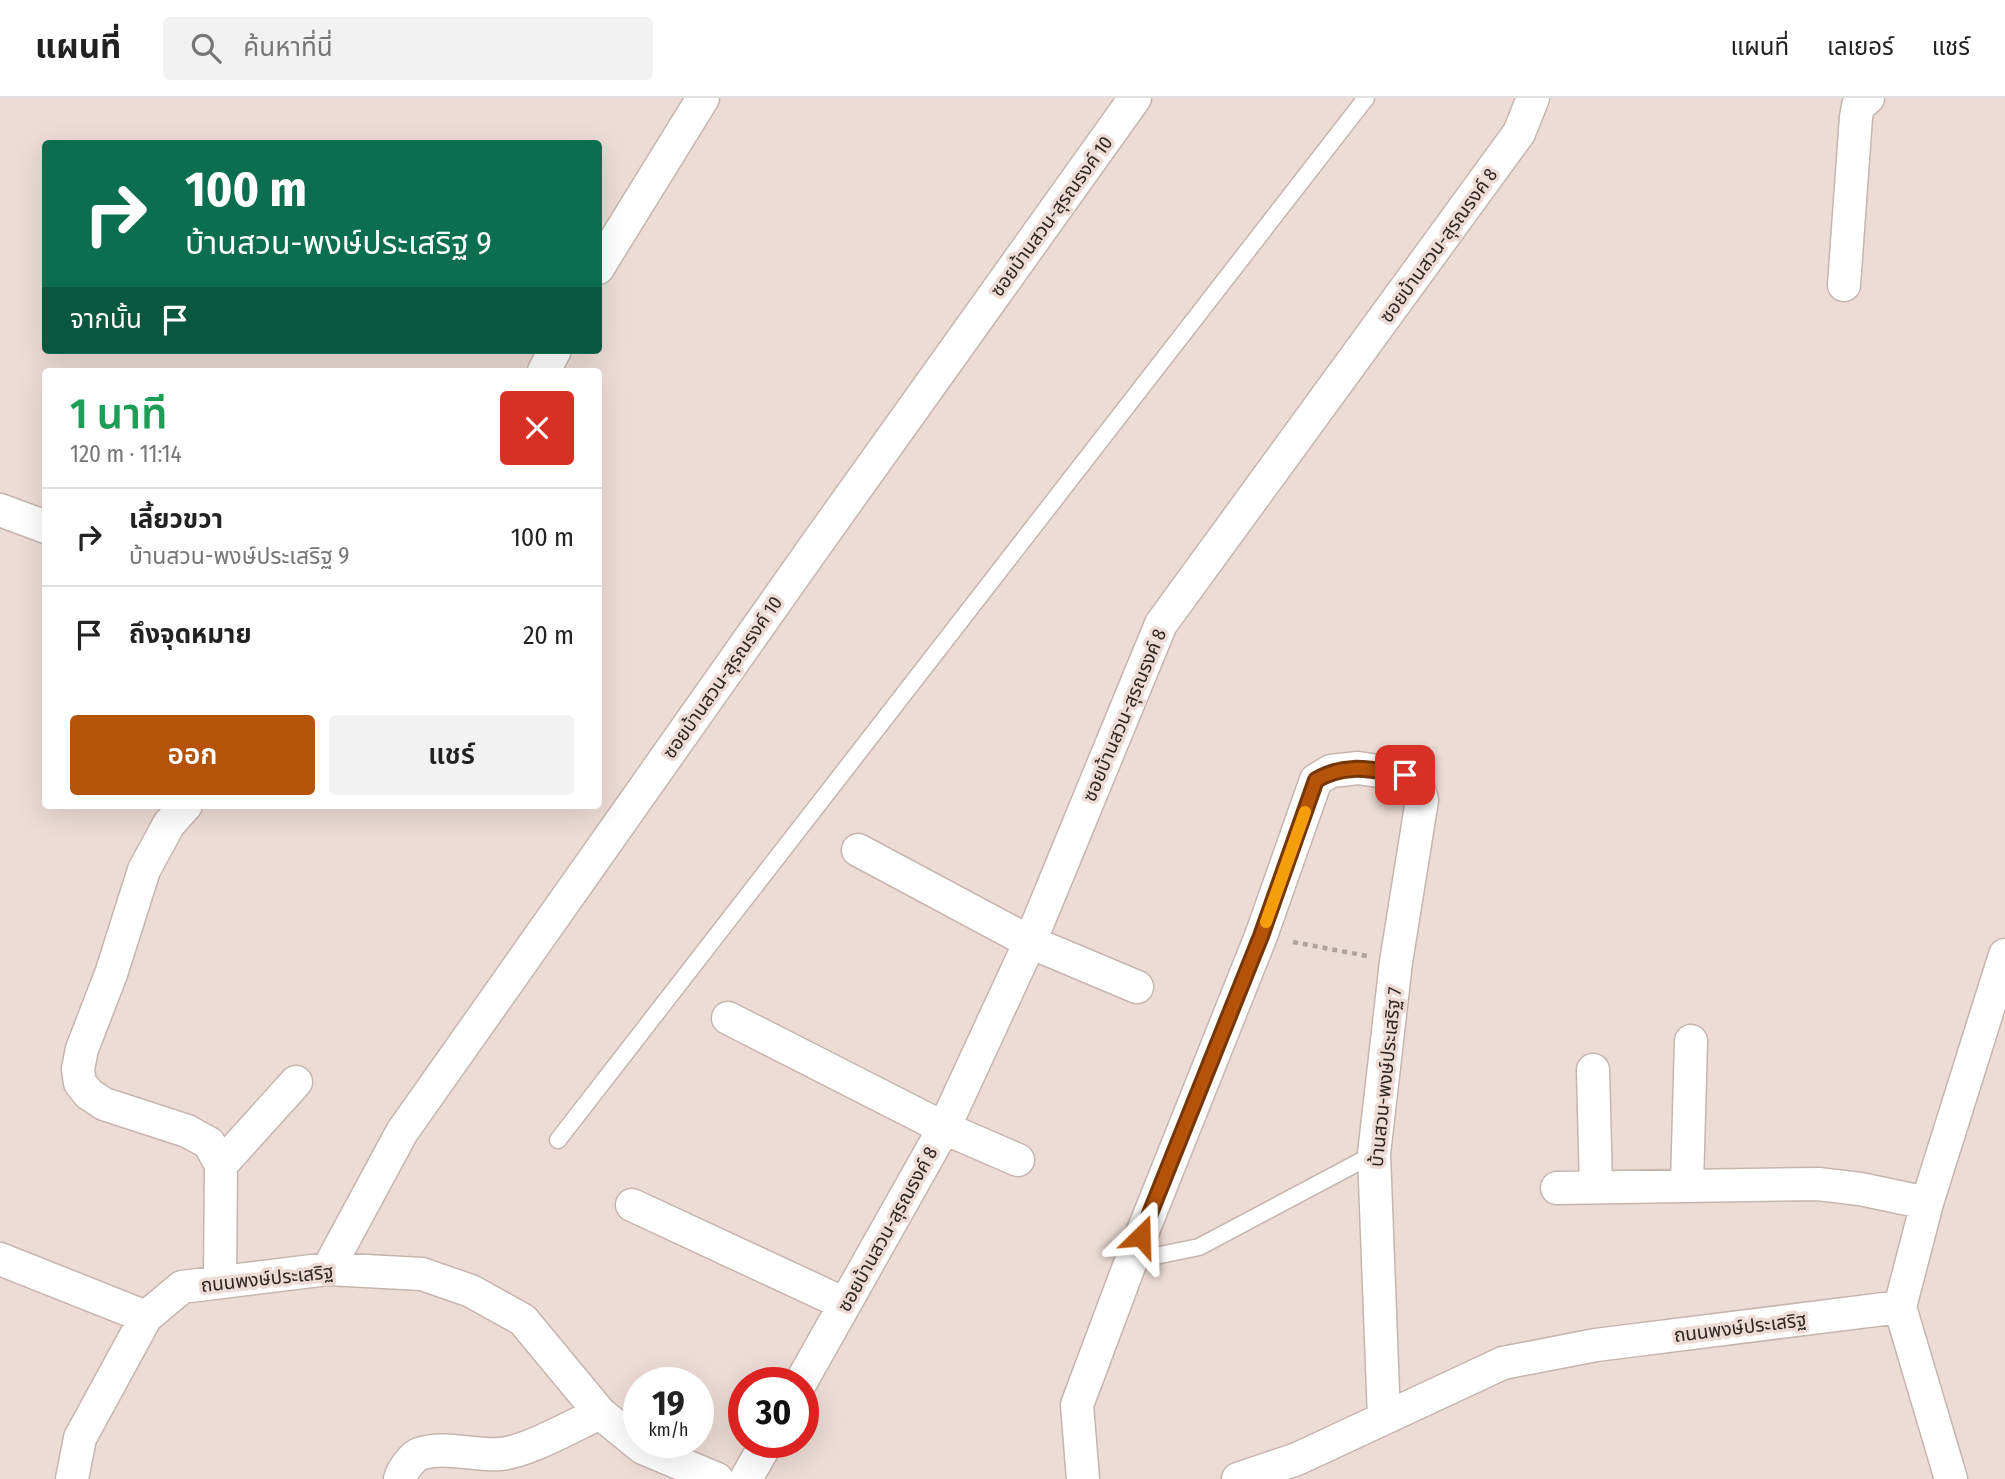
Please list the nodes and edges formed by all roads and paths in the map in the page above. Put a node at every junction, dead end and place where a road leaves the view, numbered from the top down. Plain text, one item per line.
1 (703, 98) edge
2 (1135, 98) edge
3 (1366, 98) edge
4 (1533, 98) edge
5 (1867, 98) edge
6 (602, 262) edge
7 (1844, 285) dead end
8 (0, 510) edge
9 (42, 526) edge
10 (182, 809) edge
11 (858, 850) dead end
12 (1261, 936) junction
13 (1030, 942) junction
14 (2005, 955) edge
15 (1396, 962) junction
16 (1137, 987) dead end
17 (728, 1018) dead end
18 (1691, 1041) dead end
19 (1593, 1070) dead end
20 (296, 1082) dead end
21 (944, 1128) junction
22 (558, 1140) dead end
23 (1374, 1154) junction
24 (1018, 1160) dead end
25 (221, 1165) junction
26 (1688, 1185) junction
27 (1596, 1187) junction
28 (1557, 1188) dead end
29 (1927, 1203) junction
30 (632, 1205) dead end
31 (0, 1259) edge
32 (1131, 1261) junction
33 (328, 1269) junction
34 (220, 1282) junction
35 (845, 1304) junction
36 (1900, 1307) junction
37 (146, 1317) junction
38 (809, 1367) edge
39 (600, 1413) junction
40 (1384, 1418) junction
41 (758, 1458) edge
42 (1301, 1469) edge
43 (72, 1479) edge
44 (400, 1479) edge
45 (717, 1479) edge
46 (746, 1479) edge
47 (1083, 1479) edge
48 (1238, 1479) edge
49 (1951, 1479) edge

1 - 6 street
2 - 33 street, ซอยบ้านสวน-สุรณรงค์ 10
3 - 22 lane
4 - 13 street, ซอยบ้านสวน-สุรณรงค์ 8
5 - 7 street
8 - 9 street
10 - 25 street
11 - 13 street
12 - 15 path
12 - 15 street, บ้านสวน-พงษ์ประเสริฐ 7
12 - 32 street
13 - 16 street
13 - 21 street, ซอยบ้านสวน-สุรณรงค์ 8
14 - 29 street
15 - 23 street, บ้านสวน-พงษ์ประเสริฐ 7
17 - 21 street
18 - 26 street
19 - 27 street
20 - 25 street
21 - 24 street
21 - 35 street, ซอยบ้านสวน-สุรณรงค์ 8
23 - 32 lane
23 - 40 street, บ้านสวน-พงษ์ประเสริฐ 7
25 - 34 street
26 - 27 street
26 - 29 street
27 - 28 street
29 - 36 street
30 - 35 street
31 - 37 street
32 - 47 street
33 - 34 street, ถนนพงษ์ประเสริฐ
33 - 39 street, ถนนพงษ์ประเสริฐ
34 - 37 street, ถนนพงษ์ประเสริฐ
35 - 38 street, ซอยบ้านสวน-สุรณรงค์ 8
36 - 40 street, ถนนพงษ์ประเสริฐ
36 - 49 street
37 - 43 street, ถนนพงษ์ประเสริฐ
39 - 44 street
39 - 45 street, ถนนพงษ์ประเสริฐ
40 - 42 street, ถนนพงษ์ประเสริฐ
41 - 46 street
42 - 48 street, ถนนพงษ์ประเสริฐ

